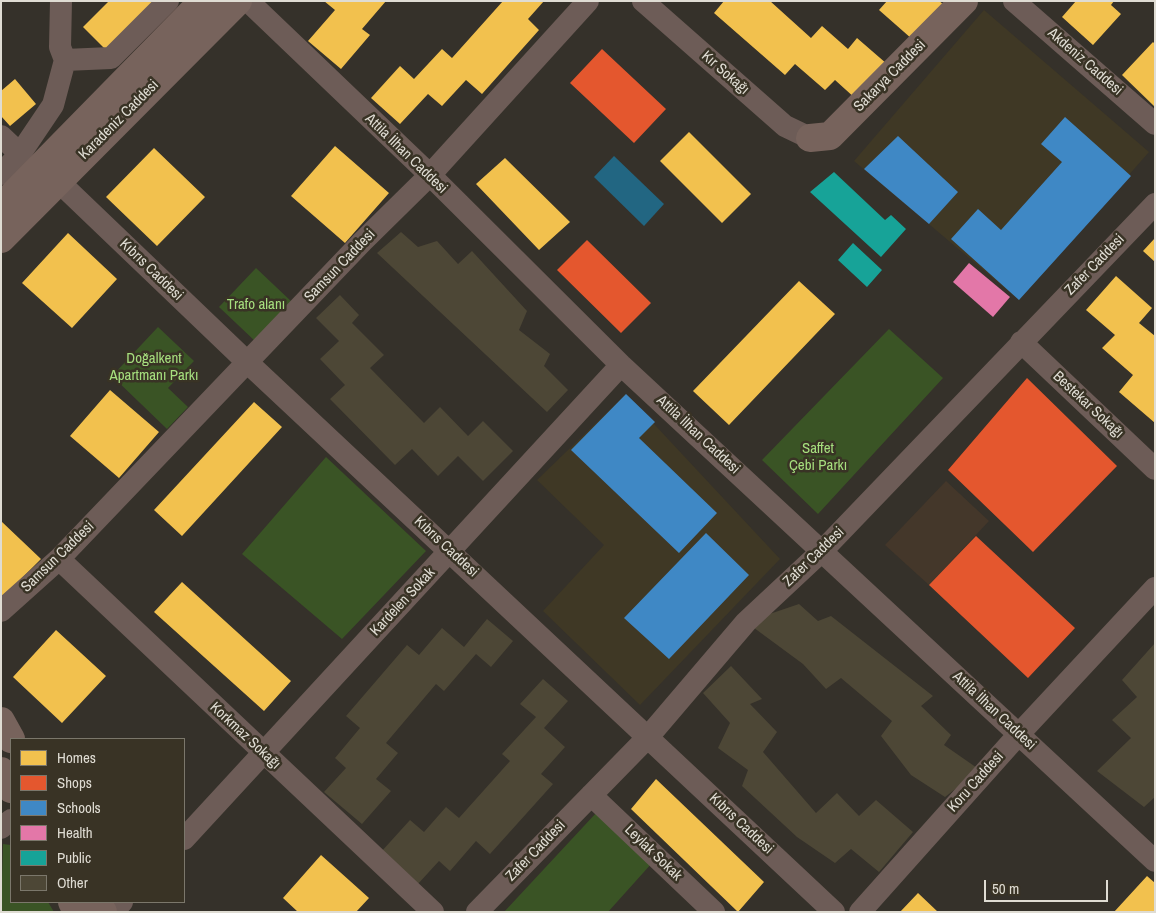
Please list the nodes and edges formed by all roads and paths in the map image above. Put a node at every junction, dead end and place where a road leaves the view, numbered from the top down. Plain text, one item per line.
1 (61, 1) edge
2 (168, 1) edge
3 (203, 1) edge
4 (238, 1) edge
5 (248, 1) edge
6 (588, 1) edge
7 (643, 1) edge
8 (964, 1) edge
9 (1014, 1) edge
10 (65, 60) junction
11 (1155, 124) edge
12 (1, 136) edge
13 (810, 138) joint
14 (20, 154) junction
15 (1, 174) edge
16 (430, 176) junction
17 (58, 181) junction
18 (1155, 204) edge
19 (1, 207) edge
20 (1, 238) edge
21 (1021, 342) junction
22 (247, 362) junction
23 (621, 364) junction
24 (1155, 469) edge
25 (450, 551) junction
26 (822, 551) junction
27 (59, 559) junction
28 (1155, 588) edge
29 (1, 611) edge
30 (1, 720) edge
31 (1019, 734) junction
32 (648, 737) junction
33 (11, 738) edge
34 (263, 753) junction
35 (1, 770) edge
36 (10, 786) edge
37 (591, 795) junction
38 (185, 838) edge
39 (1155, 861) edge
40 (121, 903) edge
41 (112, 912) edge
42 (433, 912) edge
43 (477, 912) edge
44 (714, 912) edge
45 (834, 912) edge
46 (860, 912) edge

1 - 10 street
2 - 10 street
3 - 19 main road, Karadeniz Caddesi
4 - 17 main road, Karadeniz Caddesi
5 - 16 street, Attila İlhan Caddesi
6 - 16 street, Samsun Caddesi
7 - 13 street, Kır Sokağı
8 - 13 main road, Sakarya Caddesi
9 - 11 street, Akdeniz Caddesi
10 - 14 street
12 - 14 street
14 - 15 street
16 - 22 street, Samsun Caddesi
16 - 23 street, Attila İlhan Caddesi
17 - 20 main road, Karadeniz Caddesi
17 - 22 street, Kıbrıs Caddesi
18 - 21 street, Zafer Caddesi
21 - 24 street, Bestekar Sokağı
21 - 26 street, Zafer Caddesi
22 - 25 street, Kıbrıs Caddesi
22 - 27 street, Samsun Caddesi
23 - 25 street, Kardelen Sokak
23 - 26 street, Attila İlhan Caddesi
25 - 32 street, Kıbrıs Caddesi
25 - 34 street, Kardelen Sokak
26 - 31 street, Attila İlhan Caddesi
26 - 32 street, Zafer Caddesi
27 - 29 street, Samsun Caddesi
27 - 34 street, Korkmaz Sokağı
28 - 31 street, Koru Caddesi
30 - 33 main road
31 - 39 street, Attila İlhan Caddesi
31 - 46 street, Koru Caddesi
32 - 37 street, Zafer Caddesi
32 - 45 street, Kıbrıs Caddesi
34 - 38 street, Kardelen Sokak
34 - 42 street, Korkmaz Sokağı
35 - 36 main road
37 - 43 street, Zafer Caddesi
37 - 44 street, Leylak Sokak
40 - 41 street

